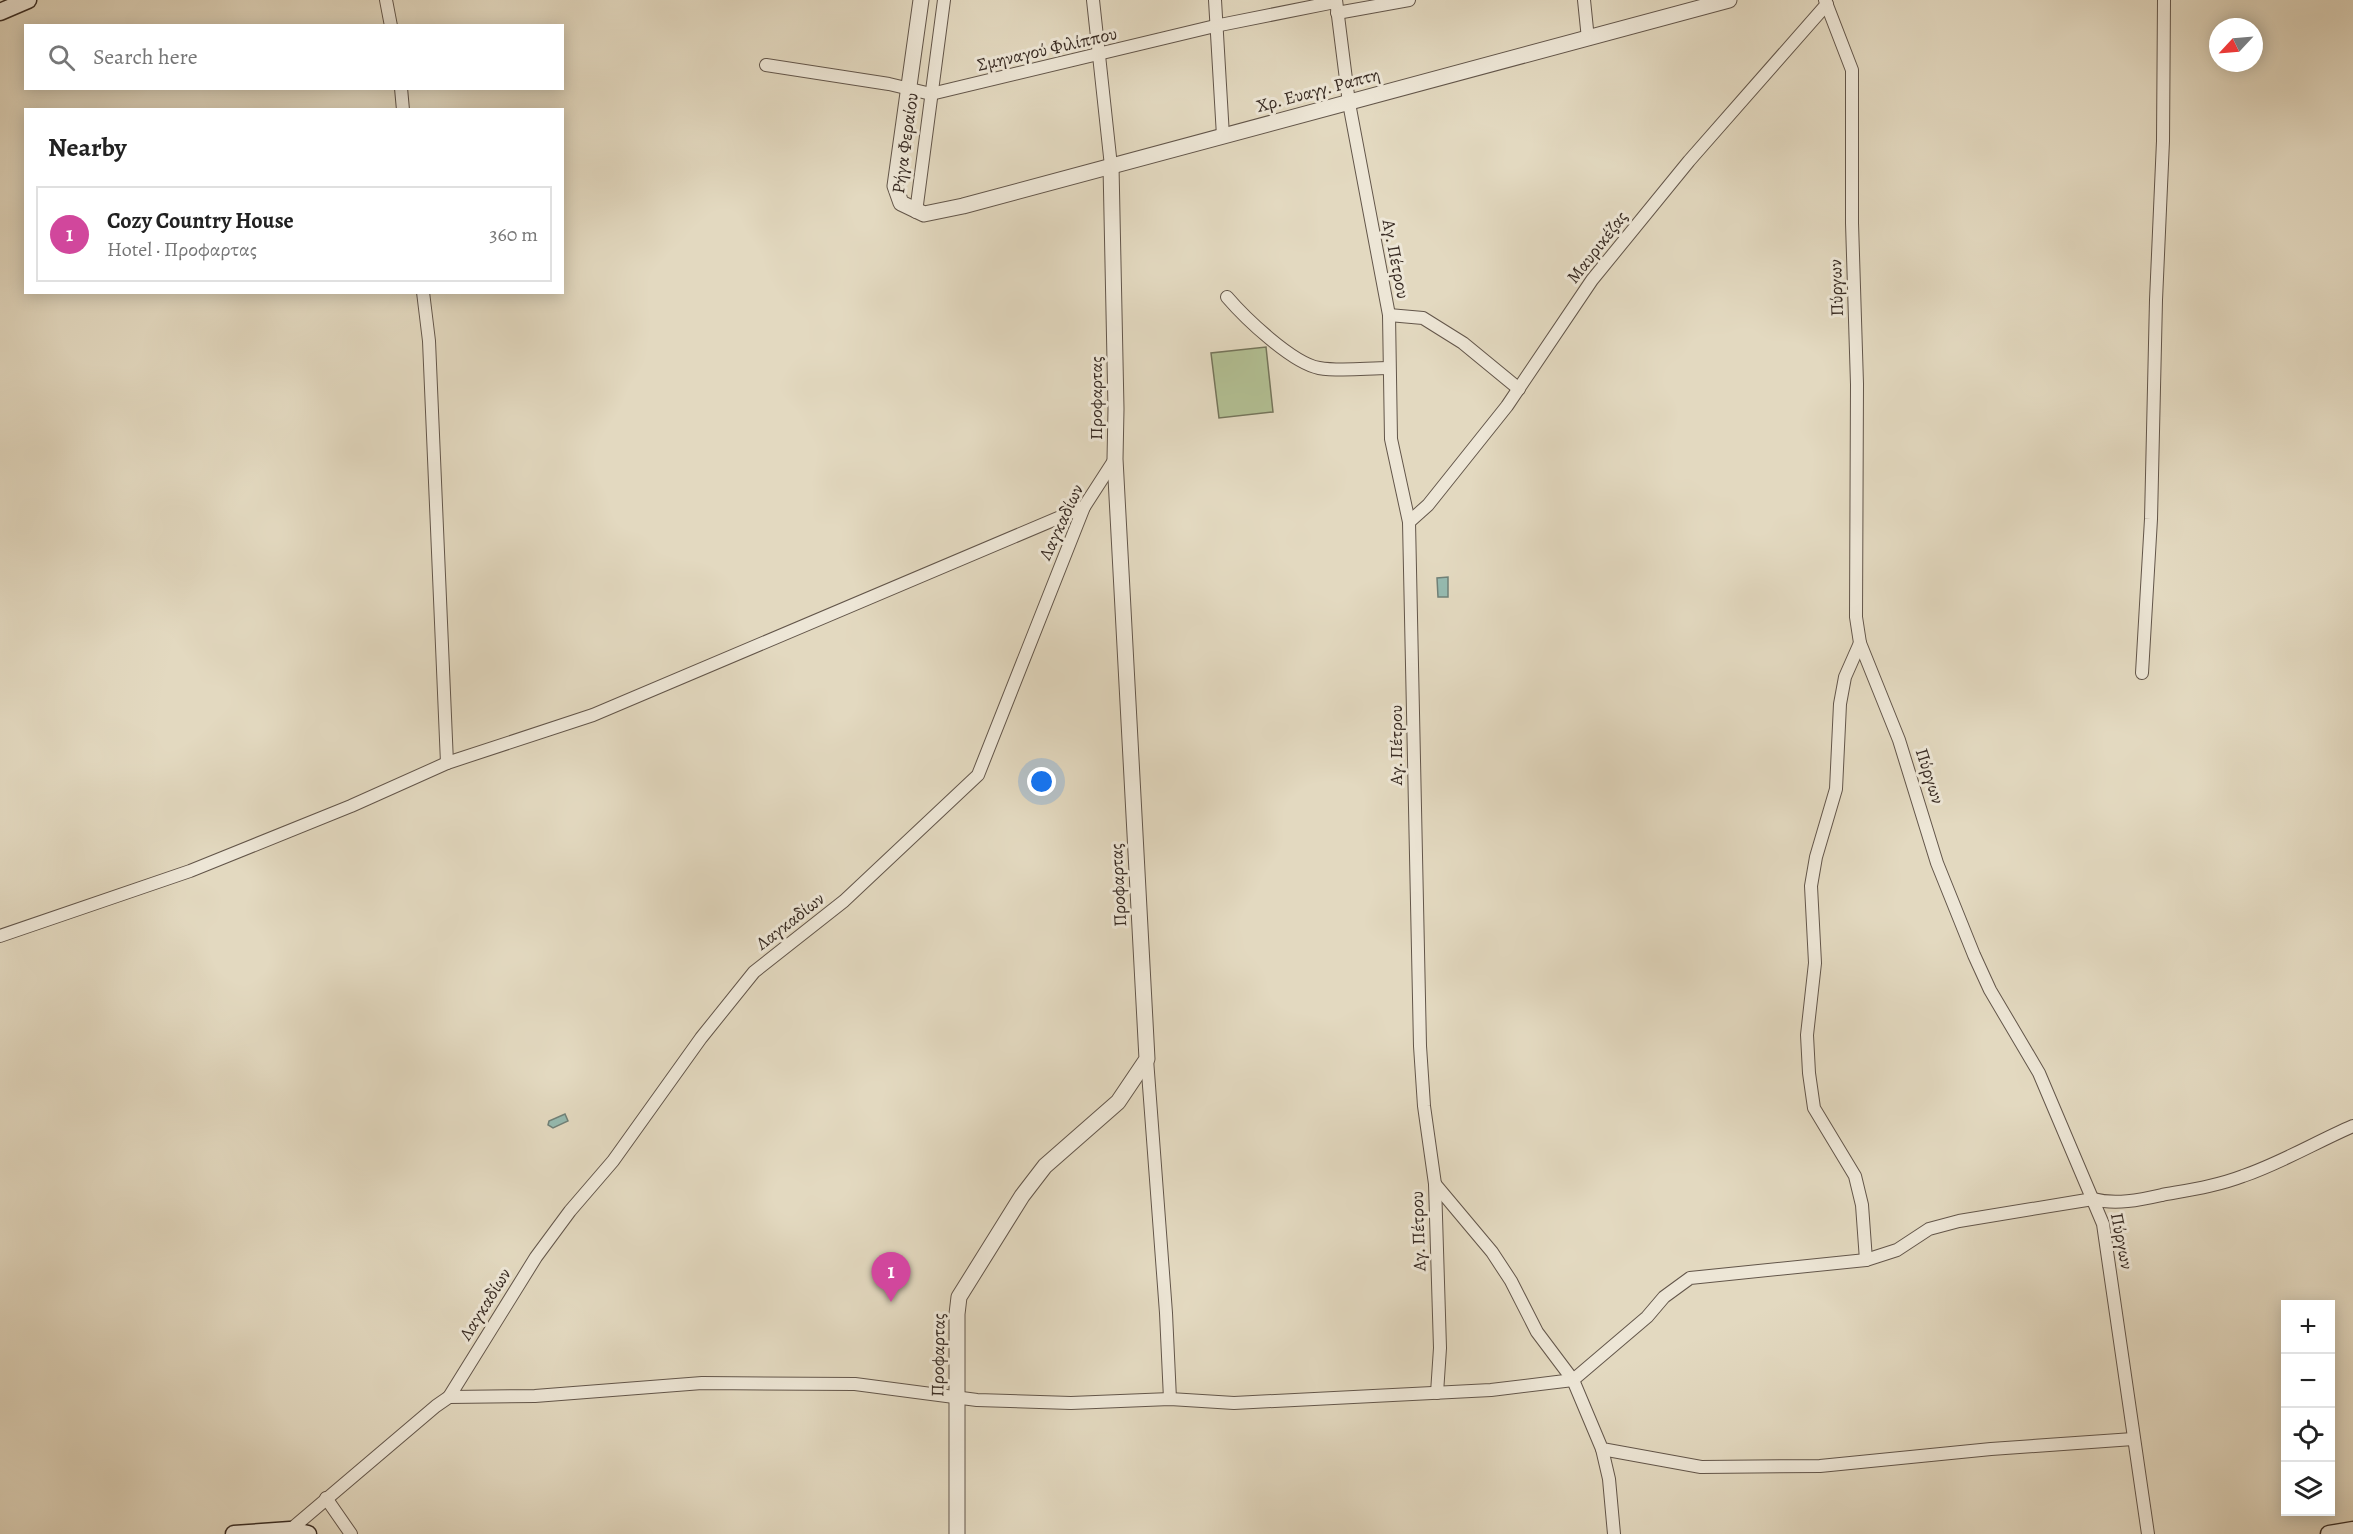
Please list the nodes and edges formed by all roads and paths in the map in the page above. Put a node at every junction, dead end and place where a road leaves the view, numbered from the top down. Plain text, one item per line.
1 (28, 0) edge
2 (386, 0) edge
3 (921, 0) edge
4 (944, 0) edge
5 (1093, 0) edge
6 (1215, 0) edge
7 (1409, 0) edge
8 (1584, 0) edge
9 (1729, 0) edge
10 (2164, 0) edge
11 (1826, 2) edge
12 (1336, 5) edge
13 (0, 12) edge
14 (391, 24) edge
15 (1215, 26) junction
16 (1588, 39) junction
17 (1097, 57) junction
18 (766, 65) dead end
19 (909, 88) junction
20 (401, 90) edge
21 (931, 94) junction
22 (1349, 103) junction
23 (403, 108) edge
24 (1223, 136) junction
25 (1111, 166) junction
26 (916, 212) junction
27 (423, 294) edge
28 (1227, 297) dead end
29 (1389, 315) junction
30 (1389, 368) junction
31 (1519, 389) junction
32 (1115, 459) junction
33 (1084, 507) junction
34 (1409, 522) junction
35 (1860, 643) junction
36 (2142, 673) dead end
37 (447, 763) junction
38 (0, 936) edge
39 (1147, 1059) junction
40 (2353, 1126) edge
41 (1435, 1184) junction
42 (2093, 1199) junction
43 (1866, 1260) junction
44 (1574, 1380) junction
45 (1437, 1393) junction
46 (449, 1397) junction
47 (957, 1398) junction
48 (1170, 1399) junction
49 (2133, 1439) junction
50 (1602, 1449) junction
51 (326, 1498) junction
52 (290, 1530) junction
53 (2353, 1530) edge
54 (234, 1534) edge
55 (309, 1534) edge
56 (351, 1534) edge
57 (957, 1534) edge
58 (1614, 1534) edge
59 (2148, 1534) edge
60 (2329, 1534) edge

1 - 13 main road
2 - 14 street
3 - 19 street, Ρήγα Φεραίου
4 - 21 street, Ρήγα Φεραίου
5 - 17 street
6 - 15 street
7 - 12 street, Σμηναγού Φιλίππου
8 - 16 street
9 - 16 street, Χρ. Ευαγγ. Ραπτη
10 - 36 street
11 - 31 street, Μαυρικέζας
11 - 35 street, Πύργων
12 - 15 street, Σμηναγού Φιλίππου
12 - 22 street, Αγ. Πέτρου
15 - 17 street, Σμηναγού Φιλίππου
15 - 24 street
16 - 22 street, Χρ. Ευαγγ. Ραπτη
17 - 21 street, Σμηναγού Φιλίππου
17 - 25 street
18 - 19 street, Σμηναγού Φιλίππου
19 - 21 street, Σμηναγού Φιλίππου
19 - 26 street, Ρήγα Φεραίου
20 - 23 street
21 - 26 street, Ρήγα Φεραίου
22 - 24 street, Χρ. Ευαγγ. Ραπτη
22 - 29 street, Αγ. Πέτρου
24 - 25 street, Χρ. Ευαγγ. Ραπτη
25 - 26 street, Χρ. Ευαγγ. Ραπτη
25 - 32 street, Προφαρτας
27 - 37 street
28 - 30 street
29 - 30 street, Αγ. Πέτρου
29 - 31 street
30 - 34 street, Αγ. Πέτρου
31 - 34 street, Μαυρικέζας
32 - 33 street, Λαγκαδίων
32 - 39 street, Προφαρτας
33 - 37 street
33 - 46 street, Λαγκαδίων
34 - 41 street, Αγ. Πέτρου
35 - 42 street, Πύργων
35 - 43 street
37 - 38 street
39 - 47 street, Προφαρτας
39 - 48 street
40 - 42 street
41 - 44 street
41 - 45 street, Αγ. Πέτρου
42 - 43 street
42 - 49 street, Πύργων
43 - 44 street
44 - 45 street
44 - 50 street
45 - 48 street
46 - 47 street
46 - 51 street, Λαγκαδίων
47 - 48 street
47 - 57 street, Προφαρτας
49 - 50 street
49 - 59 street, Πύργων
50 - 58 street
51 - 52 street, Λαγκαδίων
51 - 56 street
52 - 54 main road
52 - 55 main road
53 - 60 main road

